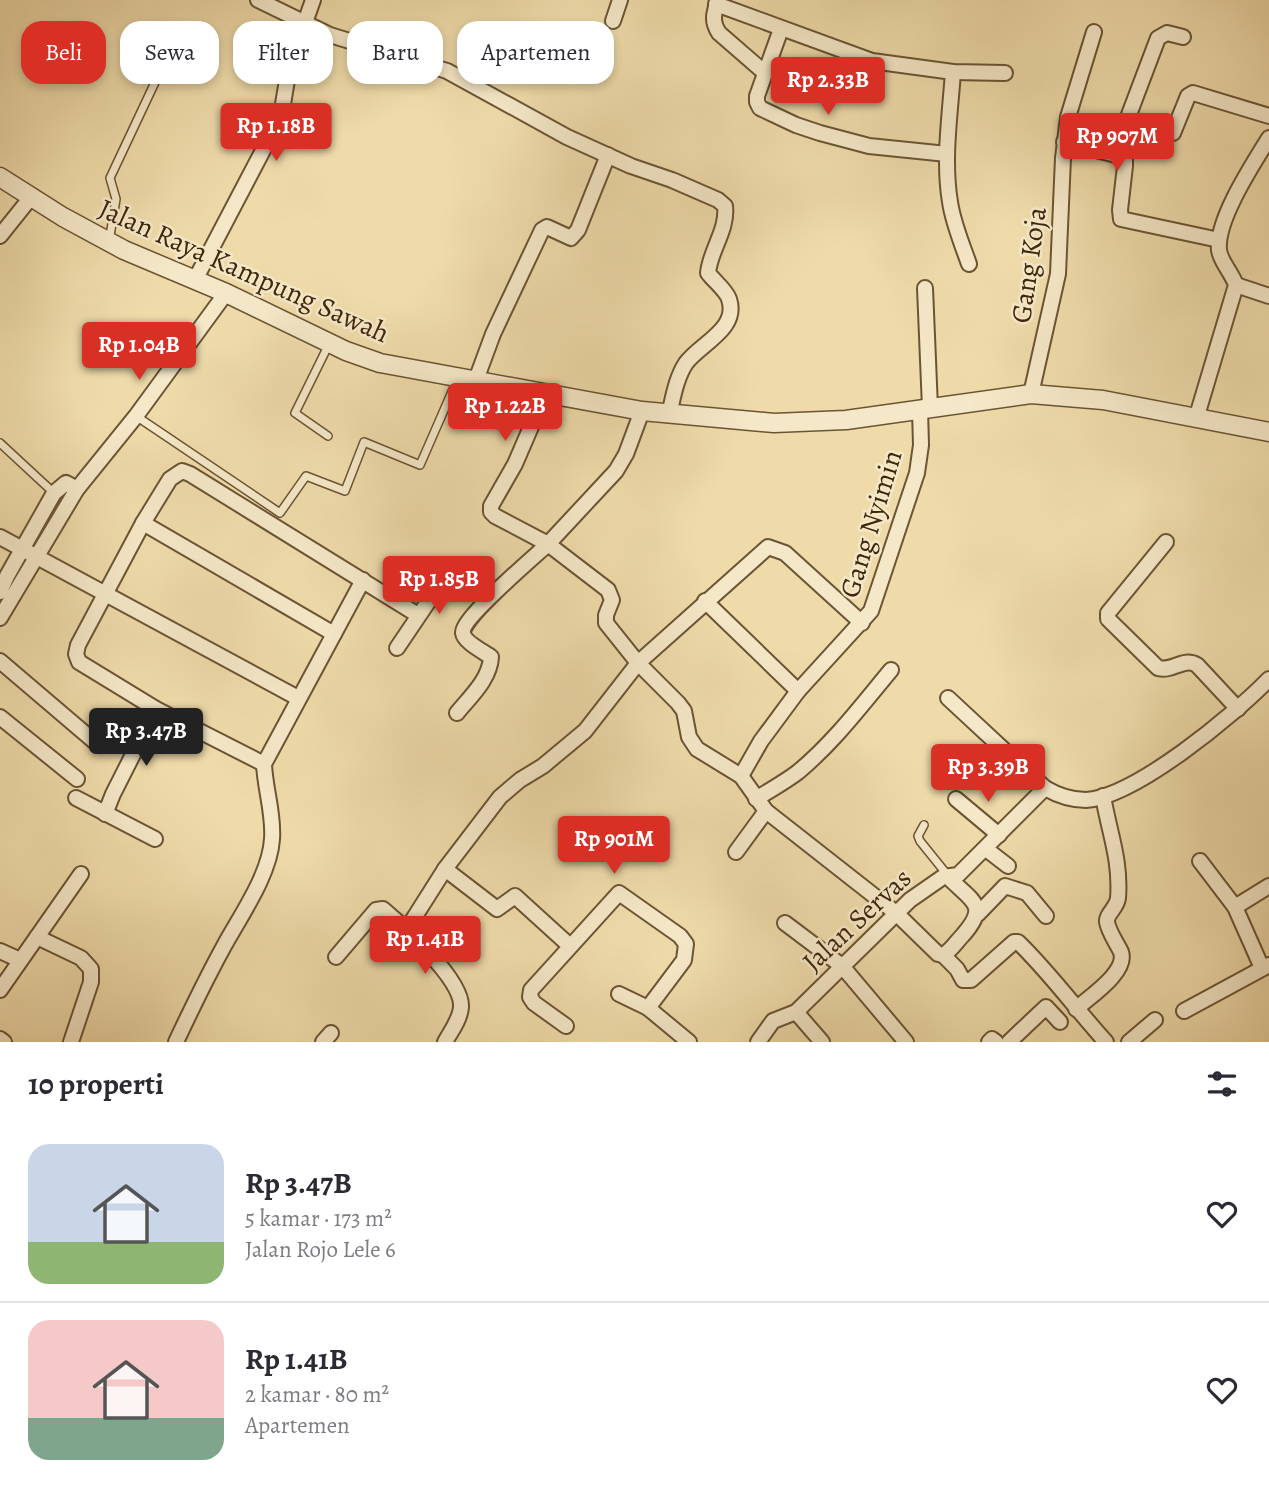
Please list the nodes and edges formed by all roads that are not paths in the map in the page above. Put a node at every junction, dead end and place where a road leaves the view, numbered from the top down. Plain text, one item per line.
1 (258, 0) edge
2 (313, 0) edge
3 (620, 0) edge
4 (717, 2) edge
5 (299, 21) edge
6 (306, 21) edge
7 (612, 21) dead end
8 (780, 29) junction
9 (1094, 32) dead end
10 (333, 36) edge
11 (1183, 37) dead end
12 (953, 72) junction
13 (765, 73) junction
14 (1005, 73) dead end
15 (154, 84) edge
16 (286, 84) edge
17 (1269, 116) edge
18 (1126, 120) junction
19 (1269, 138) edge
20 (1064, 142) junction
21 (947, 153) junction
22 (608, 155) junction
23 (1116, 155) junction
24 (0, 177) edge
25 (32, 197) junction
26 (0, 236) edge
27 (1219, 240) junction
28 (108, 242) junction
29 (969, 264) dead end
30 (195, 280) junction
31 (1236, 285) junction
32 (925, 288) dead end
33 (226, 293) junction
34 (1269, 296) edge
35 (329, 342) junction
36 (467, 379) junction
37 (546, 392) junction
38 (1031, 394) junction
39 (925, 409) junction
40 (642, 411) junction
41 (669, 415) junction
42 (136, 416) junction
43 (1196, 419) junction
44 (1269, 432) edge
45 (328, 436) dead end
46 (0, 443) edge
47 (77, 489) junction
48 (54, 493) junction
49 (143, 523) junction
50 (0, 537) edge
51 (1166, 542) dead end
52 (548, 544) junction
53 (22, 549) junction
54 (36, 557) junction
55 (453, 565) dead end
56 (363, 580) junction
57 (0, 592) edge
58 (106, 596) junction
59 (705, 601) junction
60 (418, 615) junction
61 (0, 618) edge
62 (862, 623) junction
63 (334, 634) junction
64 (397, 648) dead end
65 (0, 660) edge
66 (638, 663) junction
67 (891, 670) dead end
68 (1269, 679) edge
69 (798, 691) junction
70 (298, 698) junction
71 (948, 698) dead end
72 (156, 709) junction
73 (1238, 709) junction
74 (457, 713) dead end
75 (0, 717) edge
76 (95, 742) dead end
77 (264, 764) junction
78 (741, 776) junction
79 (77, 779) dead end
80 (1045, 788) junction
81 (1103, 796) junction
82 (75, 798) dead end
83 (757, 799) junction
84 (956, 799) dead end
85 (765, 811) junction
86 (106, 814) junction
87 (924, 825) dead end
88 (999, 835) junction
89 (155, 839) dead end
90 (986, 849) junction
91 (736, 852) dead end
92 (1200, 861) dead end
93 (1008, 866) dead end
94 (445, 869) junction
95 (81, 874) dead end
96 (949, 877) junction
97 (1269, 886) edge
98 (1235, 907) junction
99 (895, 913) junction
100 (978, 914) junction
101 (1046, 916) dead end
102 (785, 923) dead end
103 (407, 929) junction
104 (37, 937) junction
105 (570, 946) junction
106 (0, 951) edge
107 (943, 955) junction
108 (336, 957) dead end
109 (20, 960) junction
110 (842, 966) junction
111 (1266, 966) edge
112 (0, 990) edge
113 (619, 994) dead end
114 (648, 1008) junction
115 (1076, 1009) junction
116 (1184, 1011) dead end
117 (796, 1012) junction
118 (1155, 1020) dead end
119 (1059, 1022) dead end
120 (566, 1026) dead end
121 (71, 1042) edge
122 (176, 1042) edge
123 (444, 1042) edge
124 (689, 1042) edge
125 (758, 1042) edge
126 (822, 1042) edge
127 (906, 1042) edge
128 (989, 1042) edge
129 (996, 1042) edge
130 (1009, 1042) edge
131 (1106, 1042) edge
132 (1129, 1042) edge

1 - 5 street
2 - 6 street
3 - 7 street
4 - 8 street
4 - 13 street
8 - 12 street
8 - 13 street
9 - 20 street, Gang Koja
10 - 22 street
11 - 18 street
12 - 14 street
12 - 21 street
13 - 21 street
15 - 28 lane
16 - 30 street
17 - 18 street
18 - 23 street
19 - 27 street
20 - 23 street
20 - 38 street, Gang Koja
21 - 29 street
22 - 36 street
22 - 41 street
23 - 27 street
24 - 25 street, Jalan Raya Kampung Sawah
25 - 26 street
25 - 28 street, Jalan Raya Kampung Sawah
27 - 31 street
28 - 30 street, Jalan Raya Kampung Sawah
30 - 33 street, Jalan Raya Kampung Sawah
31 - 34 street
31 - 43 street
32 - 39 street, Gang Nyimin
33 - 35 street, Jalan Raya Kampung Sawah
33 - 42 street
35 - 36 street, Jalan Raya Kampung Sawah
35 - 45 lane
36 - 37 street, Jalan Raya Kampung Sawah
36 - 42 lane
37 - 40 street, Jalan Raya Kampung Sawah
37 - 52 street
38 - 39 street, Jalan Raya Kampung Sawah
38 - 43 street, Jalan Raya Kampung Sawah
39 - 41 street, Jalan Raya Kampung Sawah
39 - 62 street, Gang Nyimin
40 - 41 street, Jalan Raya Kampung Sawah
40 - 52 street
42 - 47 street
43 - 44 street, Jalan Raya Kampung Sawah
46 - 48 lane
47 - 48 street
47 - 54 street
48 - 53 street
49 - 56 street
49 - 58 street
49 - 63 street
50 - 53 street
51 - 73 street
52 - 66 street
52 - 74 street
53 - 54 street
53 - 57 street
54 - 58 street
54 - 61 street
55 - 60 street
56 - 60 street
56 - 63 street
58 - 70 street
58 - 72 street
59 - 62 street
59 - 66 street
59 - 69 street
60 - 64 street
62 - 69 street, Gang Nyimin
63 - 70 street
65 - 76 street
66 - 78 street
66 - 94 street
67 - 83 street
68 - 73 street
69 - 78 street, Gang Nyimin
70 - 77 street
71 - 80 street
72 - 77 street
72 - 86 street
73 - 81 street
75 - 79 street
77 - 122 street
78 - 83 street
80 - 81 street
80 - 88 street, Jalan Servas
81 - 115 street
82 - 86 street
83 - 85 street
84 - 88 street
85 - 91 street
85 - 99 street
86 - 89 street
87 - 96 lane
88 - 90 street, Jalan Servas
90 - 93 street
90 - 96 street, Jalan Servas
92 - 98 street
94 - 103 street
94 - 105 street
95 - 104 street
96 - 99 street, Jalan Servas
96 - 100 street
97 - 98 street
98 - 111 street
99 - 107 street
99 - 110 street, Jalan Servas
100 - 101 street
100 - 107 street
102 - 110 street
103 - 108 street
103 - 123 street
104 - 109 street
104 - 121 street
105 - 114 street
105 - 120 street
106 - 109 street
107 - 115 street
109 - 112 street
110 - 117 street, Jalan Servas
110 - 127 street
111 - 116 street
113 - 114 street
114 - 124 street
115 - 131 street
117 - 125 street, Jalan Servas
117 - 126 street
118 - 132 street
119 - 130 street
128 - 129 street

